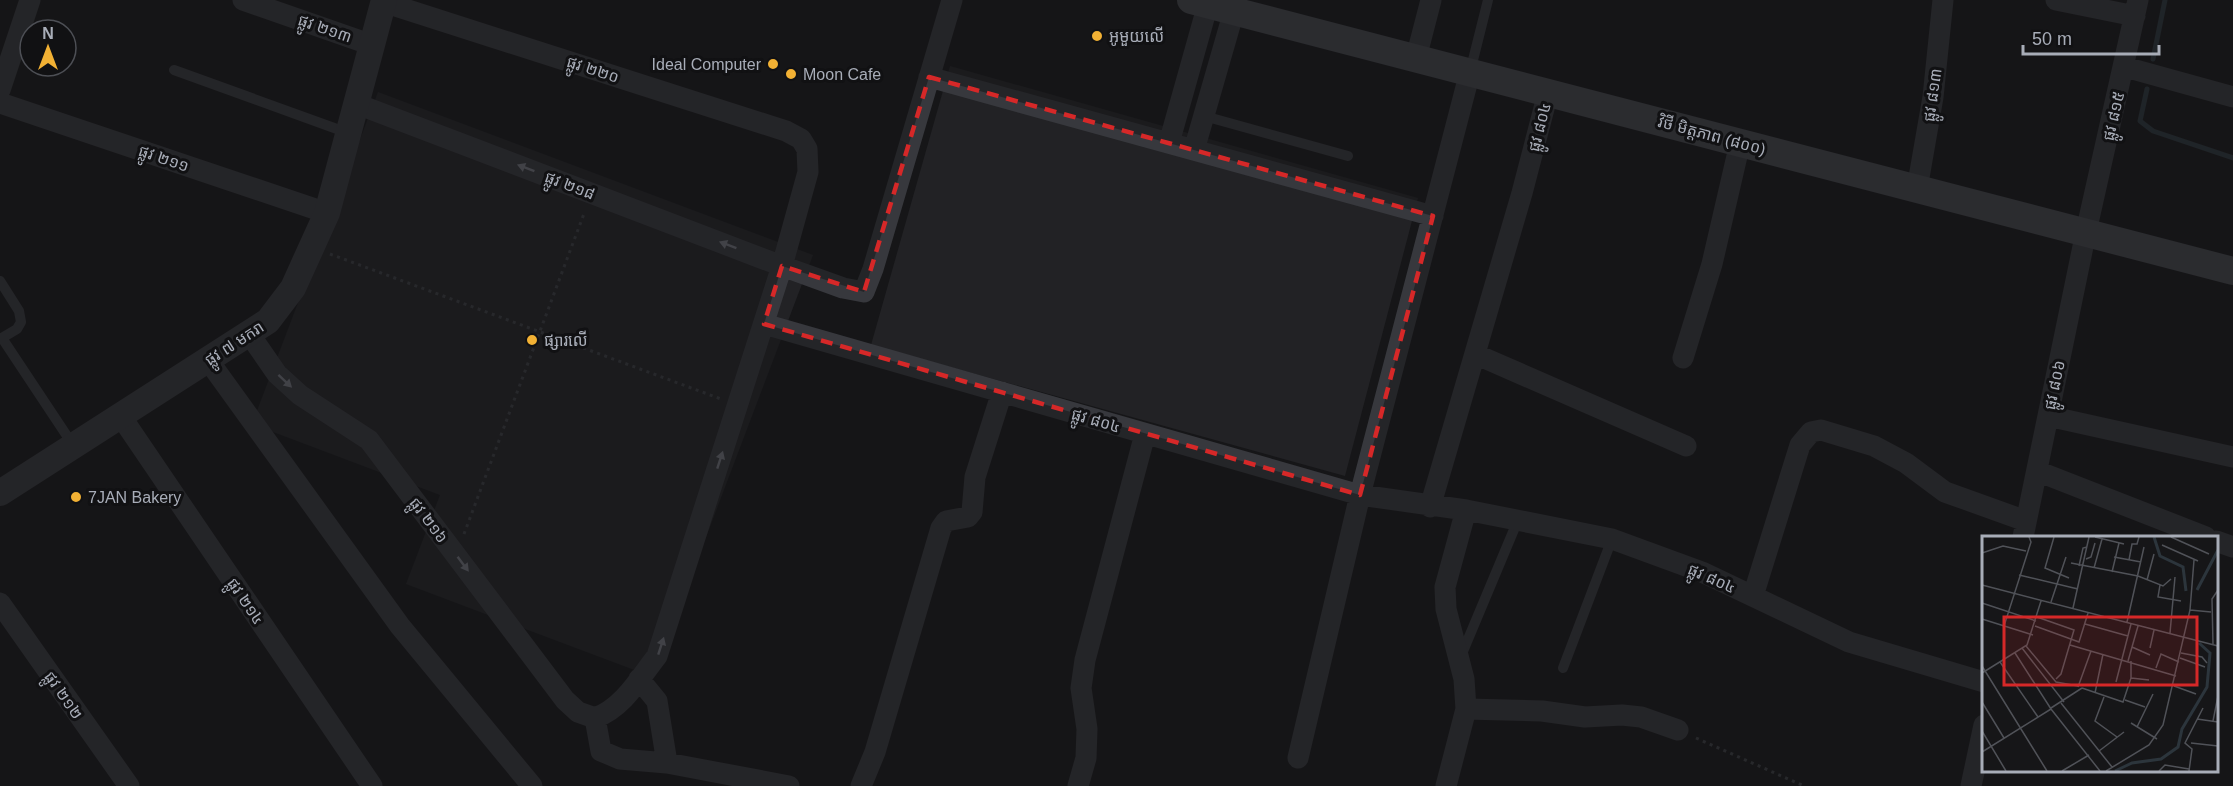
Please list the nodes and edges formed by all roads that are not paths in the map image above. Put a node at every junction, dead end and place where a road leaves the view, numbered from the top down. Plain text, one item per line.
1 (30, 0) edge
2 (243, 0) edge
3 (952, 0) edge
4 (1431, 0) edge
5 (1488, 0) edge
6 (1943, 0) edge
7 (2056, 0) edge
8 (383, 1) edge
9 (1211, 5) edge
10 (2137, 8) edge
11 (372, 45) junction
12 (1416, 58) junction
13 (2125, 67) junction
14 (174, 70) dead end
15 (1470, 72) junction
16 (929, 76) junction
17 (0, 90) edge
18 (1548, 93) junction
19 (2233, 97) edge
20 (0, 103) edge
21 (357, 104) junction
22 (1204, 116) junction
23 (349, 134) junction
24 (1740, 142) junction
25 (1169, 143) junction
26 (1194, 150) junction
27 (1348, 156) dead end
28 (1917, 189) junction
29 (327, 213) junction
30 (1433, 216) junction
31 (2086, 232) junction
32 (782, 266) junction
33 (2233, 270) edge
34 (0, 281) edge
35 (764, 324) junction
36 (250, 335) junction
37 (1, 339) edge
38 (1475, 354) junction
39 (1683, 358) dead end
40 (208, 360) junction
41 (1002, 392) junction
42 (120, 415) junction
43 (2048, 416) junction
44 (1145, 434) junction
45 (73, 446) junction
46 (1686, 446) dead end
47 (2233, 457) edge
48 (2037, 471) junction
49 (0, 493) edge
50 (1360, 495) junction
51 (1430, 507) junction
52 (1466, 510) junction
53 (1518, 520) junction
54 (2024, 529) edge
55 (2203, 536) edge
56 (1612, 539) junction
57 (2218, 541) edge
58 (2233, 548) edge
59 (1753, 596) junction
60 (0, 603) edge
61 (1460, 659) junction
62 (1563, 668) dead end
63 (639, 679) junction
64 (1982, 681) edge
65 (1466, 709) junction
66 (595, 718) junction
67 (1678, 730) road end
68 (1982, 734) edge
69 (1298, 758) dead end
70 (667, 763) junction
71 (129, 786) edge
72 (372, 786) edge
73 (532, 786) edge
74 (789, 786) edge
75 (861, 786) edge
76 (1078, 786) edge
77 (1446, 786) edge
78 (1971, 786) edge

1 - 17 street
2 - 11 street, ផ្លូវ ២១៣
3 - 16 street
4 - 12 street
5 - 15 lane
6 - 28 street, ផ្លូវ ៨១៣
7 - 10 street
8 - 11 street, ផ្លូវ ៧ មករា
8 - 32 street, ផ្លូវ ២២០
9 - 12 main road, វិថី មិត្តភាព (៨០០)
9 - 22 street
9 - 25 street
10 - 13 street, ផ្លូវ ៨១៥
11 - 21 street, ផ្លូវ ៧ មករា
12 - 15 main road, វិថី មិត្តភាព (៨០០)
13 - 19 street
13 - 31 street, ផ្លូវ ៨១៥
14 - 23 lane
15 - 18 main road, វិថី មិត្តភាព (៨០០)
15 - 30 street
16 - 25 street
16 - 32 street, ផ្លូវ ២១៨
18 - 24 main road, វិថី មិត្តភាព (៨០០)
18 - 38 street, ផ្លូវ ៨០៤
20 - 29 street, ផ្លូវ ២១១
21 - 23 street, ផ្លូវ ៧ មករា
32 -> 21 street, ផ្លូវ ២១៨
22 - 26 street
22 - 27 lane
23 - 29 street, ផ្លូវ ៧ មករា
24 - 28 main road, វិថី មិត្តភាព (៨០០)
24 - 39 street
25 - 26 street
26 - 30 street
28 - 31 main road, វិថី មិត្តភាព (៨០០)
29 - 36 street, ផ្លូវ ៧ មករា
30 - 50 street
31 - 33 main road, វិថី មិត្តភាព (៨០០)
31 - 43 street, ផ្លូវ ៨០៦
32 - 35 street
34 - 37 lane
35 - 41 street, ផ្លូវ ៨០៤
63 -> 35 street
36 - 40 street, ផ្លូវ ៧ មករា
36 -> 66 street, ផ្លូវ ២១៦
37 - 45 lane
38 - 46 street
38 - 51 street, ផ្លូវ ៨០៤
40 - 42 street, ផ្លូវ ៧ មករា
40 - 73 street
41 - 44 street, ផ្លូវ ៨០៤
41 - 75 street
42 - 45 street, ផ្លូវ ៧ មករា
42 - 72 street, ផ្លូវ ២១៤
43 - 47 street
43 - 48 street, ផ្លូវ ៨០៦
44 - 50 street, ផ្លូវ ៨០៤
44 - 76 street
45 - 49 street, ផ្លូវ ៧ មករា
48 - 54 street, ផ្លូវ ៨០៦
48 - 55 street
50 - 51 street, ផ្លូវ ៨០៤
50 - 69 street
51 - 52 street, ផ្លូវ ៨០៤
52 - 53 street, ផ្លូវ ៨០៤
52 - 61 street
53 - 56 street, ផ្លូវ ៨០៤
53 - 61 lane
54 - 59 street
56 - 59 street, ផ្លូវ ៨០៤
56 - 62 lane
57 - 58 street
59 - 64 street, ផ្លូវ ៨០៤
60 - 71 street, ផ្លូវ ២១២
61 - 65 street
63 - 66 street
63 - 70 street
65 - 67 street
65 - 77 street
66 - 70 street
68 - 78 street
70 - 74 street

